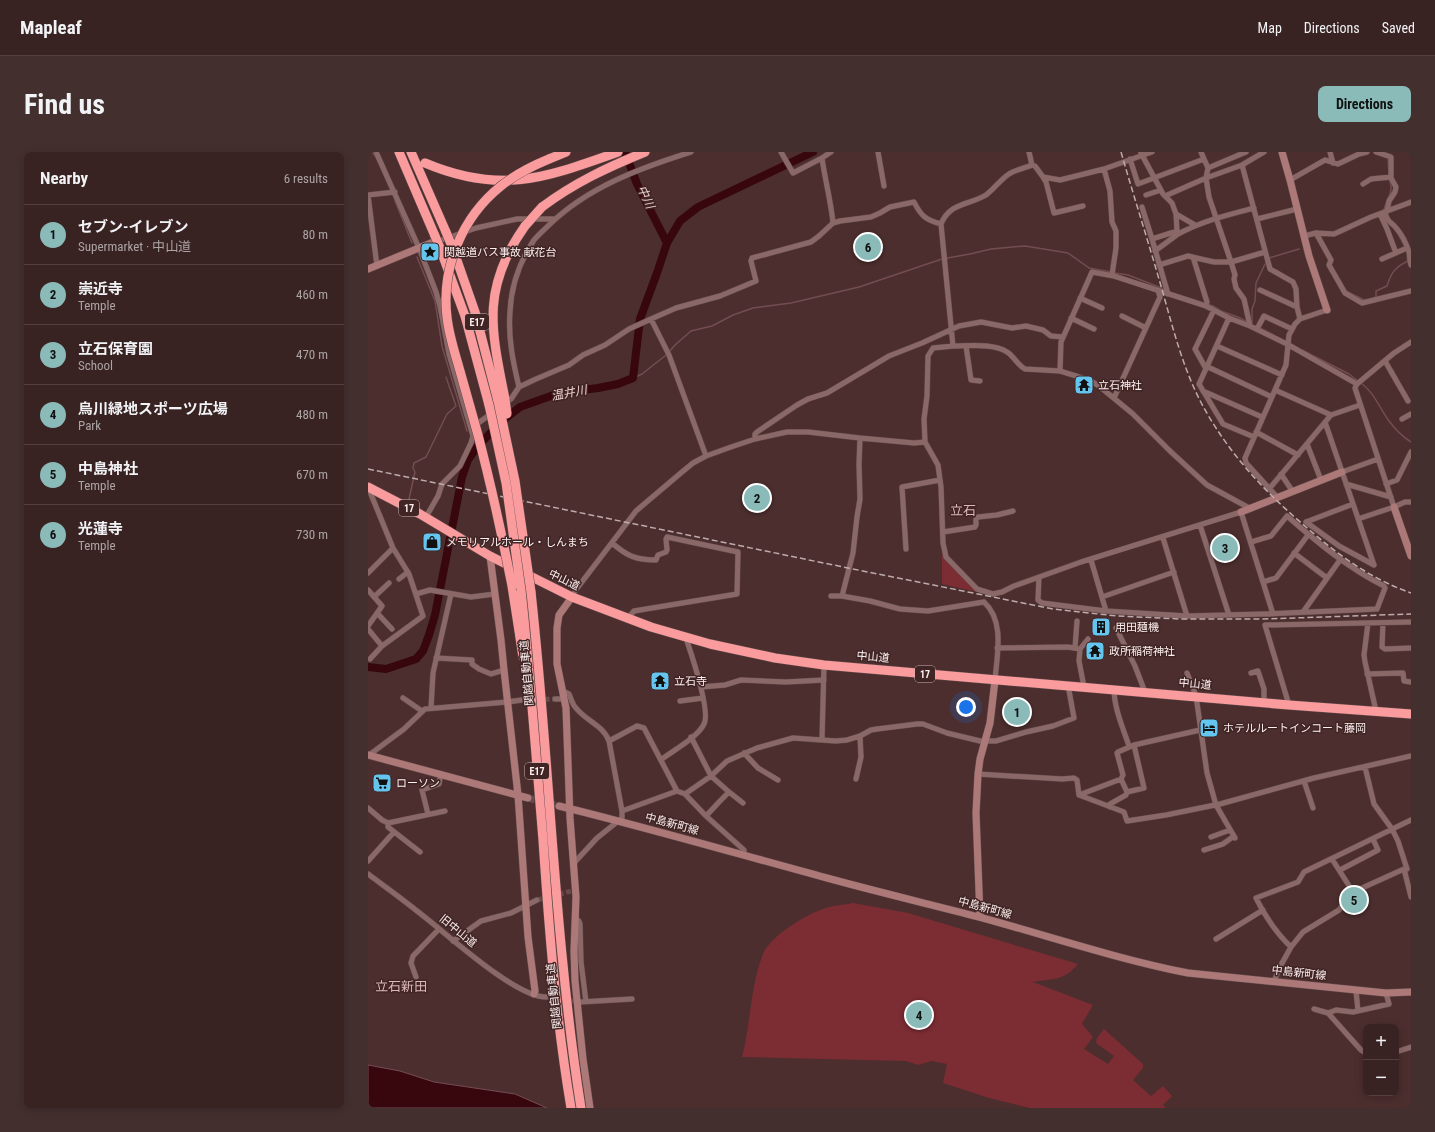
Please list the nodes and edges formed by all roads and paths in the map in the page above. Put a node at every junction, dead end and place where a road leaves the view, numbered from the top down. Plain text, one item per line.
1 (376, 152) edge
2 (399, 152) edge
3 (411, 152) edge
4 (566, 152) edge
5 (618, 152) edge
6 (644, 152) edge
7 (691, 152) edge
8 (781, 152) edge
9 (831, 152) edge
10 (878, 152) edge
11 (1029, 152) edge
12 (1152, 152) edge
13 (1201, 152) edge
14 (1246, 152) edge
15 (1282, 152) edge
16 (1330, 152) edge
17 (1367, 152) edge
18 (1376, 152) edge
19 (1261, 153) edge
20 (1141, 154) edge
21 (822, 158) junction
22 (1130, 159) junction
23 (1204, 159) junction
24 (425, 163) dead end
25 (1334, 163) junction
26 (1032, 165) junction
27 (1242, 165) junction
28 (1208, 168) junction
29 (1104, 169) junction
30 (1043, 177) junction
31 (1391, 177) junction
32 (1154, 178) junction
33 (1206, 178) junction
34 (1290, 180) junction
35 (1363, 184) dead end
36 (884, 186) dead end
37 (1161, 190) junction
38 (395, 192) junction
39 (368, 195) edge
40 (1146, 195) dead end
41 (1165, 196) junction
42 (1411, 202) edge
43 (1083, 206) dead end
44 (1142, 207) dead end
45 (1254, 208) junction
46 (1297, 209) junction
47 (1384, 212) junction
48 (1176, 214) junction
49 (1217, 217) junction
50 (556, 219) junction
51 (1257, 219) junction
52 (833, 223) junction
53 (941, 224) junction
54 (1195, 225) junction
55 (1178, 232) junction
56 (1316, 233) junction
57 (1304, 236) junction
58 (433, 239) junction
59 (1152, 239) junction
60 (419, 248) junction
61 (1407, 248) junction
62 (1155, 251) junction
63 (1265, 252) junction
64 (1396, 252) junction
65 (1193, 257) junction
66 (1382, 259) dead end
67 (1231, 262) junction
68 (1159, 265) junction
69 (1411, 265) edge
70 (377, 266) junction
71 (368, 270) edge
72 (1112, 275) junction
73 (1158, 290) junction
74 (1260, 290) dead end
75 (1411, 291) edge
76 (1168, 294) junction
77 (1080, 298) junction
78 (1206, 306) junction
79 (1297, 307) junction
80 (1102, 308) dead end
81 (1214, 310) junction
82 (1327, 310) joint
83 (1122, 316) dead end
84 (651, 318) junction
85 (1072, 318) junction
86 (1229, 318) junction
87 (1300, 319) junction
88 (1250, 326) junction
89 (1146, 328) junction
90 (1094, 329) dead end
91 (1292, 329) junction
92 (951, 330) junction
93 (1257, 330) junction
94 (1063, 337) junction
95 (1411, 342) edge
96 (1287, 344) junction
97 (954, 346) junction
98 (966, 346) junction
99 (1217, 346) junction
100 (1385, 361) junction
101 (1208, 367) junction
102 (1060, 371) junction
103 (1282, 375) junction
104 (980, 381) dead end
105 (1357, 384) junction
106 (519, 387) junction
107 (1203, 390) junction
108 (1275, 390) junction
109 (1272, 397) junction
110 (1114, 398) junction
111 (501, 400) junction
112 (1408, 401) dead end
113 (1360, 405) junction
114 (1411, 414) edge
115 (1331, 415) junction
116 (1262, 417) junction
117 (1402, 419) dead end
118 (1324, 422) junction
119 (1255, 435) junction
120 (473, 436) junction
121 (860, 438) junction
122 (755, 439) junction
123 (925, 442) junction
124 (1307, 444) junction
125 (1411, 452) edge
126 (1298, 455) junction
127 (706, 456) junction
128 (1378, 459) junction
129 (1342, 472) junction
130 (1281, 474) junction
131 (940, 480) junction
132 (1321, 480) junction
133 (1346, 484) junction
134 (1386, 484) junction
135 (368, 487) edge
136 (1269, 488) junction
137 (1293, 492) junction
138 (1391, 497) junction
139 (1278, 498) junction
140 (1411, 502) edge
141 (1353, 504) junction
142 (1394, 507) junction
143 (1251, 509) junction
144 (1013, 511) dead end
145 (1241, 512) junction
146 (426, 518) junction
147 (1358, 519) junction
148 (1200, 525) junction
149 (943, 532) junction
150 (1308, 534) junction
151 (1163, 538) junction
152 (1251, 542) junction
153 (612, 544) junction
154 (1409, 544) edge
155 (393, 548) junction
156 (906, 549) dead end
157 (1294, 553) junction
158 (490, 556) junction
159 (1411, 556) edge
160 (1091, 560) junction
161 (1340, 560) junction
162 (408, 572) junction
163 (1174, 572) junction
164 (368, 573) edge
165 (1039, 577) junction
166 (1327, 578) junction
167 (400, 579) dead end
168 (1263, 582) junction
169 (389, 583) dead end
170 (368, 590) edge
171 (987, 592) junction
172 (416, 594) junction
173 (450, 594) junction
174 (495, 594) junction
175 (832, 596) dead end
176 (842, 596) junction
177 (374, 597) junction
178 (572, 597) junction
179 (1102, 597) junction
180 (984, 602) junction
181 (1106, 611) junction
182 (1303, 612) junction
183 (377, 613) junction
184 (1273, 614) junction
185 (1229, 615) junction
186 (1187, 616) junction
187 (627, 619) junction
188 (1077, 621) dead end
189 (1383, 623) junction
190 (1411, 623) edge
191 (1368, 624) junction
192 (368, 626) edge
193 (1116, 628) dead end
194 (368, 629) edge
195 (392, 629) dead end
196 (686, 638) junction
197 (1088, 639) dead end
198 (382, 646) junction
199 (997, 648) junction
200 (1411, 648) edge
201 (1077, 649) junction
202 (436, 658) junction
203 (370, 659) dead end
204 (824, 665) junction
205 (504, 670) junction
206 (1187, 673) dead end
207 (1251, 673) dead end
208 (1367, 674) junction
209 (824, 680) junction
210 (995, 680) junction
211 (1411, 682) edge
212 (1068, 686) junction
213 (701, 687) junction
214 (1084, 687) junction
215 (1114, 689) junction
216 (563, 691) junction
217 (1145, 692) junction
218 (1196, 696) junction
219 (403, 698) dead end
220 (703, 698) junction
221 (555, 699) tunnel mouth
222 (564, 699) junction
223 (522, 700) tunnel mouth
224 (680, 701) dead end
225 (507, 702) junction
226 (1264, 702) junction
227 (1289, 705) junction
228 (431, 708) junction
229 (422, 711) junction
230 (1376, 711) junction
231 (1411, 714) edge
232 (1200, 730) junction
233 (860, 736) junction
234 (691, 737) junction
235 (822, 739) junction
236 (609, 741) junction
237 (985, 741) junction
238 (1132, 745) junction
239 (744, 753) junction
240 (369, 755) edge
241 (1411, 756) edge
242 (662, 759) junction
243 (1365, 767) junction
244 (441, 774) junction
245 (978, 774) junction
246 (711, 776) junction
247 (856, 779) dead end
248 (1122, 779) junction
249 (778, 780) dead end
250 (1304, 781) junction
251 (678, 791) junction
252 (729, 792) junction
253 (1127, 792) junction
254 (685, 794) junction
255 (518, 795) junction
256 (1079, 795) junction
257 (528, 798) tunnel mouth
258 (743, 803) dead end
259 (1216, 805) junction
260 (559, 806) tunnel mouth
261 (1110, 807) junction
262 (368, 808) edge
263 (1313, 808) dead end
264 (570, 809) junction
265 (445, 811) dead end
266 (622, 811) junction
267 (428, 814) junction
268 (706, 816) junction
269 (1411, 820) edge
270 (618, 821) junction
271 (388, 823) junction
272 (1392, 829) junction
273 (1230, 830) junction
274 (394, 832) junction
275 (1210, 837) dead end
276 (1373, 839) junction
277 (1204, 850) dead end
278 (420, 852) dead end
279 (744, 855) junction
280 (1332, 859) junction
281 (368, 861) edge
282 (574, 864) junction
283 (1407, 868) edge
284 (1340, 870) junction
285 (368, 874) edge
286 (1353, 892) junction
287 (1411, 897) edge
288 (537, 900) tunnel mouth
289 (526, 905) junction
290 (1263, 910) junction
291 (980, 917) junction
292 (576, 919) junction
293 (439, 929) junction
294 (1216, 939) dead end
295 (453, 941) junction
296 (1291, 947) junction
297 (552, 953) junction
298 (416, 977) dead end
299 (1274, 981) junction
300 (1356, 991) junction
301 (1411, 992) edge
302 (1386, 994) junction
303 (540, 996) joint
304 (632, 999) dead end
305 (580, 1002) tunnel mouth
306 (586, 1002) junction
307 (1314, 1009) dead end
308 (1358, 1011) junction
309 (1328, 1014) junction
310 (1411, 1047) edge
311 (1363, 1051) edge
312 (1399, 1051) edge
313 (571, 1108) edge
314 (581, 1108) edge
315 (590, 1108) edge

1 - 38 street
2 - 58 highway, E17
3 - 111 highway, E17, bridge
4 - 297 highway, bridge
5 - 24 highway
6 - 111 highway, bridge
7 - 50 street
8 - 21 street
9 - 21 street
10 - 36 street
11 - 26 street
12 - 20 street
13 - 23 street
14 - 28 street
15 - 34 street
16 - 25 street
17 - 25 street
18 - 31 street
19 - 27 street
20 - 22 street
20 - 32 street
21 - 52 street
22 - 29 street
22 - 32 street
23 - 28 street
23 - 32 street
25 - 34 street
26 - 30 street
26 - 53 street
27 - 33 street
27 - 45 street
28 - 33 street
29 - 30 street
29 - 72 street
30 - 43 street
31 - 35 street
31 - 47 street
32 - 37 street
33 - 41 street
33 - 49 street
34 - 46 street
37 - 40 street
37 - 41 street
38 - 39 street
38 - 60 street
39 - 70 street
41 - 48 street
42 - 47 street
44 - 59 street
45 - 49 street
45 - 51 street
46 - 51 street
46 - 57 street
47 - 56 street
47 - 61 street
47 - 64 street
48 - 54 street
48 - 55 street
49 - 54 street
49 - 67 street
50 - 58 street
50 - 106 street
51 - 63 street
52 - 53 street
52 - 84 street
53 - 92 street
54 - 55 street
55 - 59 street
55 - 62 street
56 - 57 street
56 - 75 street
57 - 82 street
58 - 60 street
58 - 297 highway, 関越自動車道 / E17, bridge
59 - 62 street
60 - 70 street
60 - 120 street
61 - 64 street
61 - 69 street
62 - 68 street
63 - 67 street
63 - 79 street
64 - 66 street
65 - 67 street
65 - 68 street
65 - 78 street
67 - 88 street
68 - 76 street
70 - 71 street
72 - 73 street
72 - 77 street
73 - 76 street
73 - 89 street
74 - 79 street
76 - 78 street
77 - 80 street
77 - 85 street
78 - 81 street
79 - 87 street
81 - 86 street
81 - 101 street
82 - 87 street
83 - 89 street
84 - 106 street
84 - 127 street
85 - 90 street
85 - 94 street
86 - 88 street
86 - 99 street
87 - 91 street
88 - 93 street
89 - 110 street
91 - 93 street
91 - 96 street
92 - 94 street
92 - 97 street
92 - 122 street
93 - 96 street
94 - 102 street
95 - 100 street
96 - 103 street
96 - 105 street
97 - 98 street
97 - 123 street
98 - 102 street
98 - 104 street
99 - 101 street
99 - 103 street
100 - 105 street
100 - 112 street
101 - 107 street
101 - 109 street
102 - 110 street
103 - 108 street
105 - 113 street
106 - 120 street
107 - 116 street
107 - 119 street
108 - 109 street
108 - 115 street
109 - 116 street
110 - 143 street
111 - 314 highway, 関越自動車道 / E17, bridge
113 - 115 street
113 - 128 street
114 - 117 street
115 - 118 street
116 - 119 street
118 - 124 street
118 - 129 street
119 - 126 street
119 - 136 street
120 - 146 street
121 - 122 street
121 - 123 street
121 - 176 street
122 - 127 street
123 - 131 street
124 - 126 street
124 - 132 street
125 - 134 street
126 - 130 street
127 - 153 street
128 - 129 street
128 - 134 street
129 - 132 street
129 - 133 street
130 - 136 street
130 - 137 street
131 - 149 street
131 - 156 street
132 - 137 street
133 - 138 street
133 - 141 street
134 - 138 street
135 - 146 highway, 中山道 / 17
135 - 155 street
136 - 139 street
137 - 139 street
138 - 142 street
139 - 143 street
140 - 142 street
141 - 147 street
141 - 147 street
142 - 147 street
142 - 154 street
143 - 145 street
144 - 149 street
145 - 148 street
145 - 152 street
146 - 158 highway, 中山道 / 17
148 - 151 street
148 - 185 street
149 - 171 street
150 - 152 street
150 - 157 street
150 - 161 street
151 - 160 street
151 - 163 street
152 - 168 street
153 - 178 street
153 - 187 street
154 - 159 street
155 - 162 street
155 - 164 street
157 - 166 street
157 - 168 street
158 - 174 street
158 - 178 highway, 中山道 / 17
160 - 165 street
160 - 179 street
161 - 166 street
161 - 182 street
162 - 167 street
162 - 172 street
163 - 179 street
163 - 186 street
165 - 171 street
165 - 181 street
166 - 182 street
168 - 184 street
169 - 177 street
170 - 177 street
171 - 180 street
172 - 173 street
172 - 198 street
173 - 174 street
173 - 202 street
174 - 205 street
175 - 176 street
176 - 180 street
177 - 183 street
178 - 187 highway, 中山道 / 17
178 - 216 street
179 - 181 street
180 - 199 street
181 - 186 street
182 - 184 street
183 - 192 street
183 - 195 street
184 - 185 street
185 - 186 street
187 - 196 highway, 中山道 / 17
188 - 201 street
189 - 190 street
189 - 191 street
189 - 200 street
191 - 208 street
191 - 227 street
193 - 217 street
194 - 198 street
196 - 204 highway, 中山道 / 17
196 - 213 street
197 - 201 street
198 - 203 street
199 - 201 street
199 - 210 street
201 - 214 street
202 - 205 street
202 - 228 street
204 - 209 street
204 - 210 highway, 中山道 / 17
205 - 225 street
206 - 218 street
207 - 226 street
208 - 211 street
208 - 230 street
209 - 213 street
209 - 235 street
210 - 212 highway, 中山道 / 17
210 - 237 street
212 - 214 highway, 中山道 / 17
212 - 237 street
213 - 220 street
214 - 215 highway, 中山道 / 17
215 - 217 highway, 中山道 / 17
215 - 238 street
216 - 222 street
216 - 236 street
217 - 218 highway, 中山道 / 17
218 - 226 highway, 中山道 / 17
218 - 232 street
219 - 229 street
220 - 224 street
220 - 234 street
221 - 222 street
222 - 264 street
223 - 225 street
225 - 228 street
225 - 255 street
226 - 227 highway, 中山道 / 17
227 - 230 highway, 中山道 / 17
228 - 229 street
229 - 240 street
230 - 231 highway, 中山道 / 17
232 - 238 street
232 - 259 street
233 - 235 street
233 - 237 street
233 - 247 street
234 - 242 street
234 - 246 street
235 - 239 street
236 - 242 street
236 - 266 street
237 - 245 street
238 - 248 street
238 - 253 street
239 - 246 street
239 - 249 street
240 - 244 street
241 - 243 street
242 - 251 street
243 - 250 street
243 - 272 street
244 - 255 street
244 - 267 street
245 - 256 street
245 - 291 street
246 - 252 street
246 - 254 street
248 - 253 street
248 - 256 street
250 - 259 street
250 - 263 street
251 - 254 street
251 - 266 street
252 - 258 street
252 - 268 street
253 - 261 street
254 - 268 street
255 - 257 street
255 - 289 street
256 - 261 street
259 - 261 street
259 - 273 street
260 - 264 street, 中島新町線
262 - 271 street
264 - 270 street, 中島新町線
264 - 282 street
265 - 267 street
266 - 270 street
267 - 271 street
268 - 279 street
269 - 272 street
270 - 279 street, 中島新町線
270 - 282 street
271 - 274 street
272 - 276 street
272 - 283 street
273 - 275 street
273 - 277 street
274 - 278 street
274 - 281 street
276 - 280 street
276 - 284 street
279 - 291 street, 中島新町線
280 - 284 street
280 - 290 street
282 - 292 street
283 - 286 street
283 - 287 street
284 - 286 street
285 - 293 street, 旧中山道
286 - 296 street
288 - 289 street
289 - 295 street
289 - 303 street
290 - 294 street
290 - 296 street
291 - 299 street, 中島新町線
292 - 306 street
292 - 315 street
293 - 295 street, 旧中山道
293 - 298 street
295 - 303 street, 旧中山道
296 - 299 street
297 - 313 highway, 関越自動車道 / E17
299 - 300 street, 中島新町線
300 - 302 street, 中島新町線
300 - 308 street
301 - 302 street, 中島新町線
302 - 308 street
304 - 306 street
305 - 306 street
307 - 309 street
308 - 309 street
309 - 311 street
310 - 312 street

